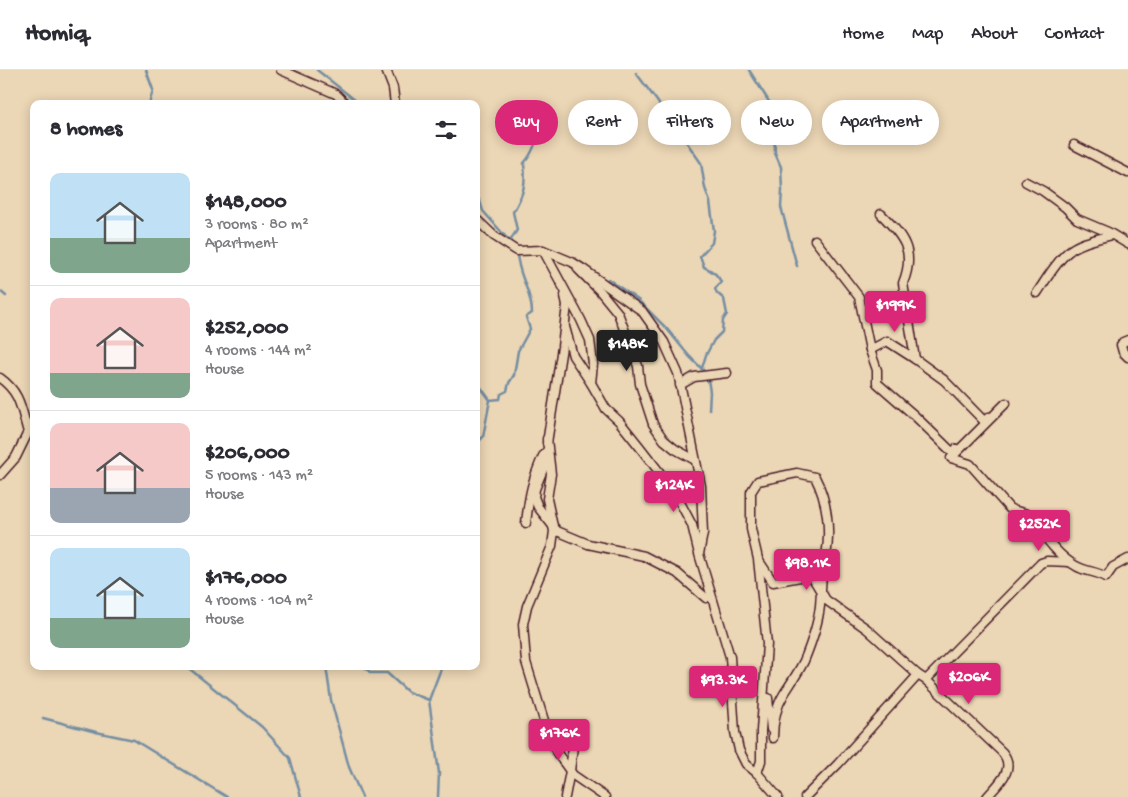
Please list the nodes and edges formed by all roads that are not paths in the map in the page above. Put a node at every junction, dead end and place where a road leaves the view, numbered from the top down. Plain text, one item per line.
1 (281, 70) edge
2 (386, 70) edge
3 (342, 100) edge
4 (394, 100) edge
5 (1074, 145) dead end
6 (1128, 173) edge
7 (1026, 182) dead end
8 (881, 214) dead end
9 (480, 223) edge
10 (1112, 235) junction
11 (815, 240) dead end
12 (1128, 244) edge
13 (543, 250) junction
14 (572, 262) junction
15 (564, 287) junction
16 (1037, 294) dead end
17 (565, 327) junction
18 (1128, 340) edge
19 (870, 350) junction
20 (1128, 357) edge
21 (915, 359) junction
22 (727, 373) dead end
23 (0, 378) edge
24 (591, 383) junction
25 (680, 384) junction
26 (984, 421) junction
27 (30, 428) edge
28 (28, 432) junction
29 (547, 439) junction
30 (546, 452) junction
31 (695, 460) junction
32 (0, 475) edge
33 (526, 523) dead end
34 (553, 526) junction
35 (698, 554) junction
36 (758, 559) junction
37 (1128, 559) edge
38 (1069, 562) junction
39 (820, 592) junction
40 (706, 598) junction
41 (730, 657) junction
42 (918, 675) junction
43 (926, 680) junction
44 (765, 683) junction
45 (575, 730) dead end
46 (570, 771) junction
47 (757, 773) junction
48 (565, 797) edge
49 (605, 797) edge
50 (778, 797) edge
51 (805, 797) edge
52 (987, 797) edge

1 - 3 street
2 - 4 street
5 - 6 street
7 - 10 street
8 - 21 street
9 - 13 street
10 - 12 street
10 - 16 street
11 - 19 street
13 - 14 street
13 - 15 street
14 - 25 street
14 - 31 street
15 - 17 street
15 - 24 street
17 - 24 street
17 - 29 street
18 - 20 street
19 - 21 street
19 - 26 street
21 - 26 street
22 - 25 street
23 - 28 street
24 - 35 street
25 - 31 street
26 - 38 street
27 - 28 street
28 - 32 street
29 - 30 street
29 - 34 street
30 - 33 street
30 - 34 street
31 - 35 street
34 - 40 street
34 - 46 street
35 - 40 street
35 - 41 street
36 - 39 street
36 - 39 street
36 - 44 street
37 - 38 street
38 - 43 street
39 - 42 street
39 - 44 street
40 - 41 street
41 - 47 street
42 - 43 street
42 - 51 street
43 - 52 street
44 - 47 street
45 - 46 street
46 - 48 street
46 - 49 street
47 - 50 street

